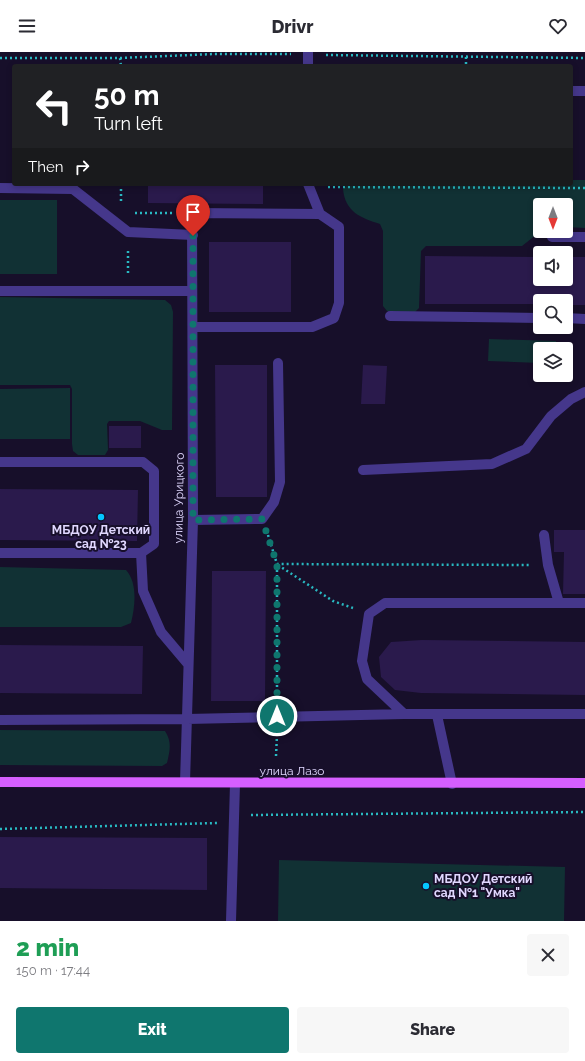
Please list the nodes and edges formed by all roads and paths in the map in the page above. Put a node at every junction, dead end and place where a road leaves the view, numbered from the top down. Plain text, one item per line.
1 (308, 52) edge
2 (466, 57) dead end
3 (120, 58) dead end
4 (120, 64) edge
5 (308, 64) edge
6 (466, 64) edge
7 (573, 91) edge
8 (585, 91) edge
9 (121, 186) edge
10 (308, 186) edge
11 (466, 186) edge
12 (0, 188) edge
13 (585, 188) edge
14 (121, 206) dead end
15 (129, 212) dead end
16 (192, 213) junction
17 (320, 214) junction
18 (128, 232) junction
19 (193, 236) junction
20 (573, 237) edge
21 (585, 237) edge
22 (0, 291) edge
23 (128, 291) junction
24 (192, 291) junction
25 (390, 316) dead end
26 (533, 318) edge
27 (573, 318) edge
28 (585, 319) edge
29 (194, 327) junction
30 (278, 363) dead end
31 (585, 392) edge
32 (0, 462) edge
33 (363, 470) dead end
34 (262, 519) junction
35 (193, 520) junction
36 (544, 535) dead end
37 (0, 553) edge
38 (141, 553) junction
39 (277, 564) junction
40 (548, 565) junction
41 (559, 603) junction
42 (585, 604) edge
43 (369, 614) junction
44 (188, 664) junction
45 (404, 714) junction
46 (585, 714) edge
47 (437, 715) junction
48 (277, 716) junction
49 (187, 719) junction
50 (0, 720) edge
51 (0, 782) edge
52 (185, 782) junction
53 (585, 783) edge
54 (235, 784) junction
55 (452, 784) junction
56 (585, 812) edge
57 (234, 819) junction
58 (0, 829) edge
59 (230, 921) edge

1 - 5 lane
2 - 6 path
3 - 4 path
7 - 8 lane
9 - 14 path
10 - 17 lane
11 - 13 path
12 - 18 lane
15 - 16 path
16 - 17 lane
16 - 19 lane, улица Урицкого
17 - 29 lane
18 - 19 lane
18 - 23 path
19 - 24 lane, улица Урицкого
20 - 21 lane
22 - 23 lane
23 - 24 lane
24 - 29 lane, улица Урицкого
25 - 26 lane
27 - 28 lane
29 - 35 lane, улица Урицкого
30 - 34 lane
31 - 33 lane
32 - 38 lane
34 - 35 lane
34 - 39 path
35 - 44 lane, улица Урицкого
36 - 40 lane
37 - 38 lane
38 - 44 lane
39 - 40 path
39 - 43 path
39 - 48 path
40 - 41 lane
41 - 42 lane
41 - 43 lane
43 - 45 lane
44 - 49 lane, улица Урицкого
45 - 47 lane
45 - 48 lane
46 - 47 lane
47 - 55 lane
48 - 49 lane
49 - 50 lane
49 - 52 lane, улица Урицкого
51 - 52 main road, улица Лазо
52 - 54 main road, улица Лазо
53 - 55 main road, улица Лазо
54 - 55 main road, улица Лазо
54 - 57 lane
56 - 57 path
57 - 58 path
57 - 59 lane

